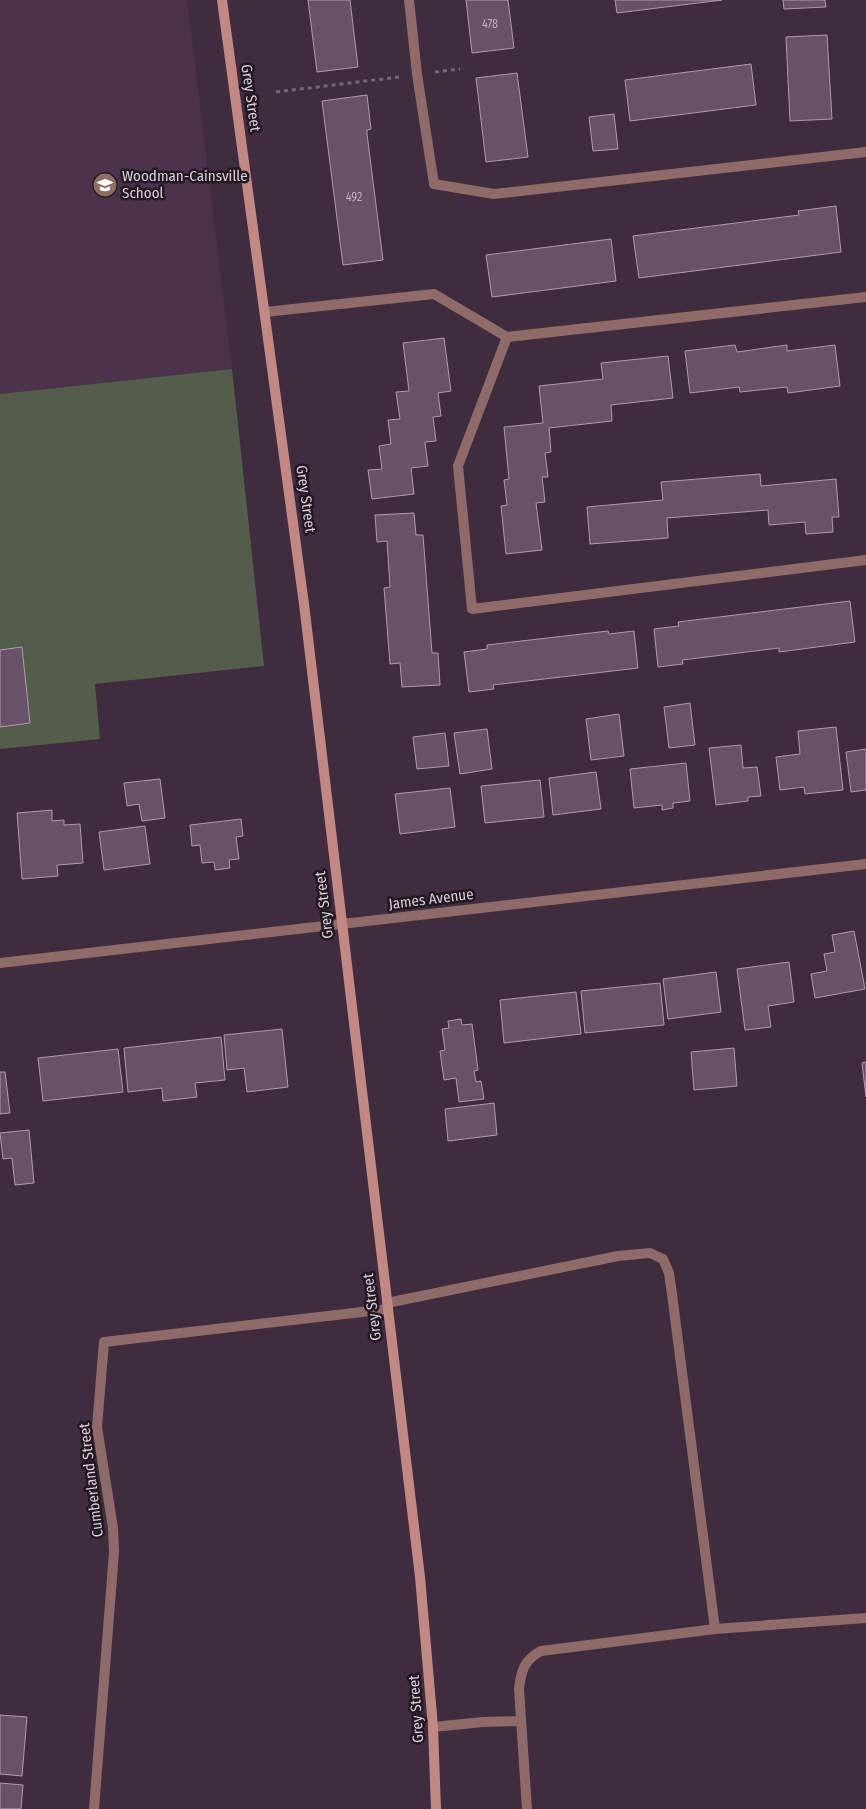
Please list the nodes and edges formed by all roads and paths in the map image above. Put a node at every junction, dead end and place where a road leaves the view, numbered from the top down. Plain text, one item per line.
1 (222, 0) edge
2 (409, 0) edge
3 (460, 69) dead end
4 (417, 74) junction
5 (276, 92) dead end
6 (866, 152) edge
7 (866, 297) edge
8 (265, 312) junction
9 (507, 337) junction
10 (866, 560) edge
11 (866, 864) edge
12 (342, 924) junction
13 (0, 963) edge
14 (387, 1306) junction
15 (866, 1618) edge
16 (715, 1629) junction
17 (520, 1721) junction
18 (433, 1727) junction
19 (94, 1809) edge
20 (436, 1809) edge
21 (527, 1809) edge

1 - 8 street, Grey Street
2 - 4 street
3 - 4 path
4 - 5 path
4 - 6 street
7 - 9 street
8 - 9 street
8 - 12 street, Grey Street
9 - 10 street
11 - 12 street, James Avenue
12 - 13 street, James Avenue
12 - 14 street, Grey Street
14 - 16 street
14 - 18 street, Grey Street
14 - 19 street, Cumberland Street
15 - 16 street
16 - 17 street
17 - 18 street
17 - 21 street
18 - 20 street, Grey Street

